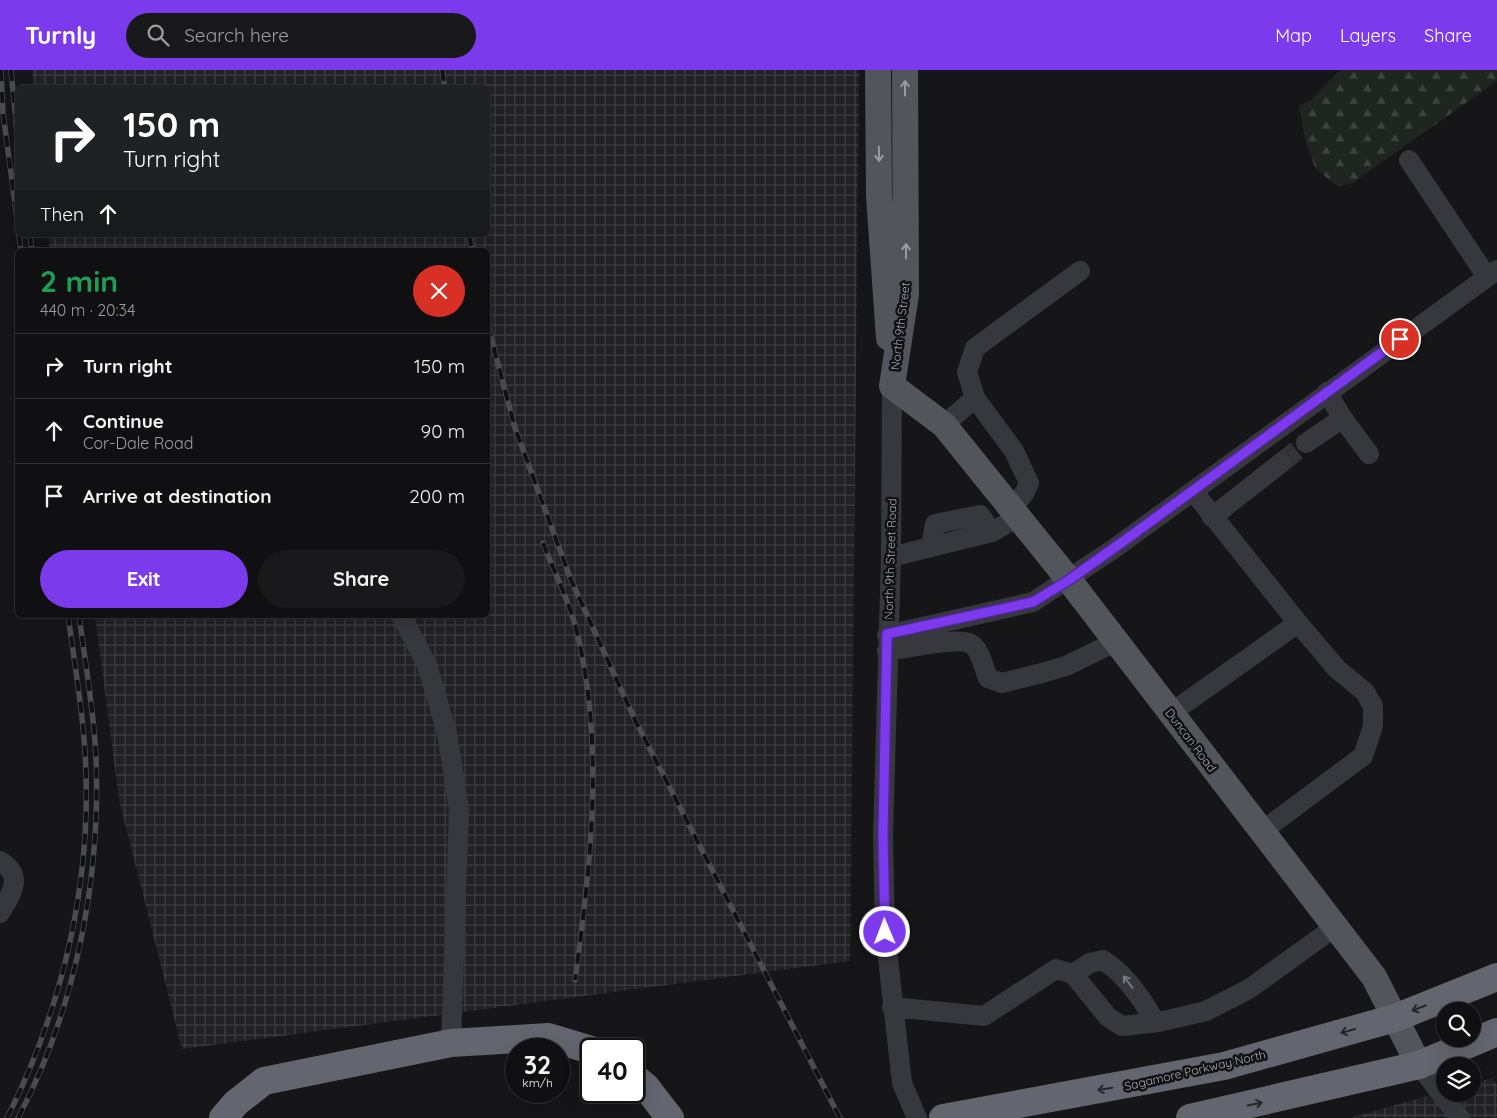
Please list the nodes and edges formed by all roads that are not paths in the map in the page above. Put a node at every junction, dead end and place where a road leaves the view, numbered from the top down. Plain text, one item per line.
1 (878, 70) edge
2 (904, 70) edge
3 (1409, 160) dead end
4 (1080, 271) dead end
5 (1492, 274) edge
6 (892, 386) junction
7 (1327, 392) junction
8 (975, 398) junction
9 (1341, 416) junction
10 (944, 425) junction
11 (1306, 443) tunnel mouth
12 (1369, 454) dead end
13 (1281, 463) tunnel mouth
14 (1193, 491) junction
15 (1015, 514) junction
16 (1212, 517) junction
17 (891, 557) junction
18 (1069, 580) junction
19 (403, 618) edge
20 (1298, 623) junction
21 (1115, 642) junction
22 (887, 643) junction
23 (1171, 713) junction
24 (1261, 832) junction
25 (6, 866) edge
26 (0, 913) edge
27 (1335, 927) junction
28 (1074, 974) junction
29 (1497, 977) edge
30 (892, 1007) junction
31 (1395, 1018) junction
32 (1155, 1022) junction
33 (1497, 1032) edge
34 (452, 1043) junction
35 (580, 1047) edge
36 (1420, 1065) junction
37 (264, 1081) junction
38 (645, 1086) edge
39 (223, 1118) edge
40 (245, 1118) edge
41 (670, 1118) edge
42 (917, 1118) edge
43 (943, 1118) edge
44 (1190, 1118) edge
45 (1460, 1118) edge

1 -> 6 main road, North 9th Street
6 -> 2 main road, North 9th Street
3 - 5 street
4 - 8 street
5 - 7 street
6 - 10 main road, Duncan Road
6 - 17 street, North 9th Street Road
7 - 9 street
7 - 14 street
8 - 10 street
8 - 15 street
9 - 11 street
9 - 12 street
10 - 15 main road, Duncan Road
13 - 16 street
14 - 16 street
14 - 18 street
15 - 17 street
15 - 18 main road, Duncan Road
16 - 20 street
17 - 22 street, North 9th Street Road
18 - 21 main road, Duncan Road
18 - 22 street
19 - 34 street
20 - 23 street
20 - 24 street
21 - 22 street
21 - 23 main road, Duncan Road
22 - 30 street, North 9th Street Road
23 - 24 main road, Duncan Road
24 - 27 main road, Duncan Road
25 - 26 street
27 - 31 main road, Duncan Road
27 - 32 street
28 - 30 street
28 - 32 street
32 -> 28 street
29 -> 31 highway, Sagamore Parkway North
30 - 42 street, North 9th Street Road
31 - 36 main road, Duncan Road
31 -> 43 highway, Sagamore Parkway North
33 - 36 highway
34 - 35 highway
34 - 37 highway
44 -> 36 highway
36 - 45 street, Duncan Road
37 - 39 highway
37 - 40 highway
38 - 41 highway

